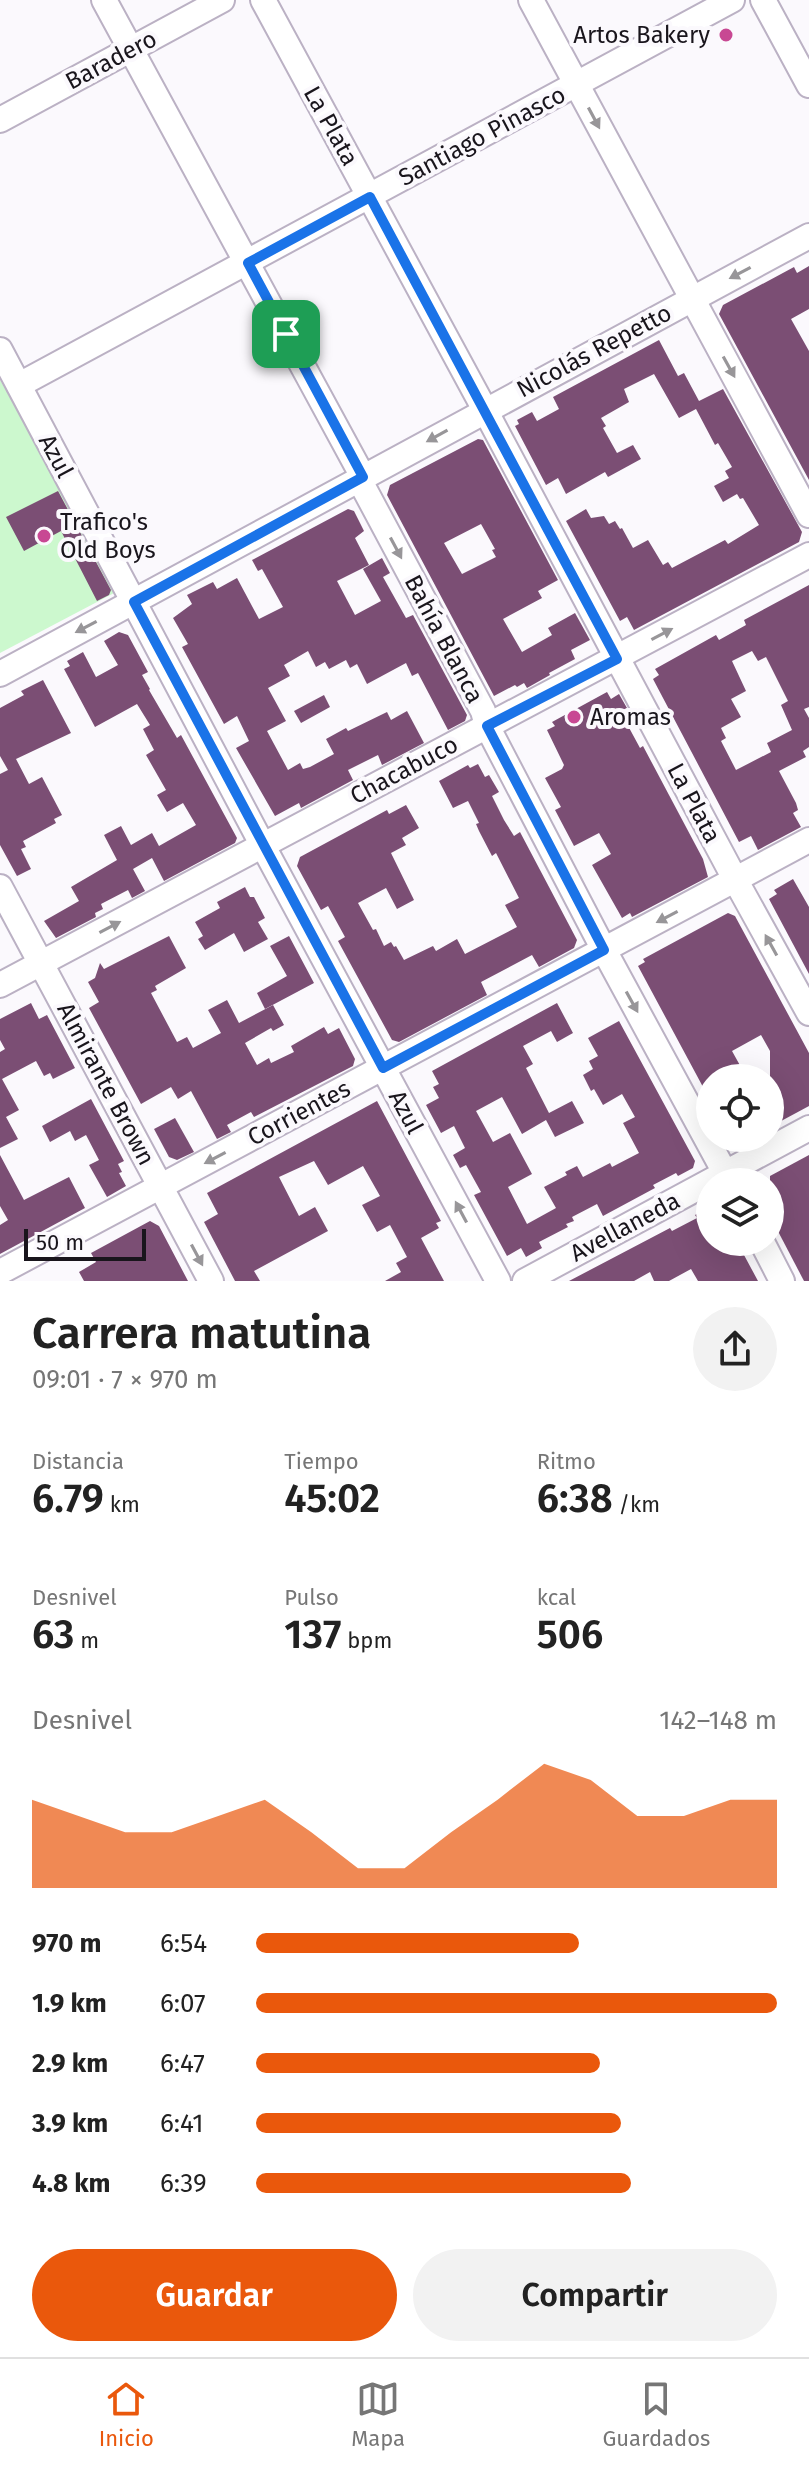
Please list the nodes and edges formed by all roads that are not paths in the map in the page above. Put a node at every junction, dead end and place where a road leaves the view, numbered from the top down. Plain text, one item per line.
1 (104, 0) edge
2 (222, 0) edge
3 (263, 0) edge
4 (531, 0) edge
5 (732, 0) edge
6 (763, 0) edge
7 (130, 49) junction
8 (577, 85) junction
9 (809, 85) edge
10 (0, 120) edge
11 (370, 197) junction
12 (809, 236) edge
13 (248, 263) junction
14 (691, 299) junction
15 (0, 350) edge
16 (19, 385) junction
17 (485, 410) junction
18 (361, 478) junction
19 (809, 515) edge
20 (809, 555) edge
21 (134, 602) junction
22 (617, 659) junction
23 (0, 674) edge
24 (487, 726) junction
25 (809, 840) edge
26 (263, 846) junction
27 (736, 881) junction
28 (0, 887) edge
29 (604, 950) junction
30 (42, 963) junction
31 (0, 985) edge
32 (809, 1013) edge
33 (383, 1068) junction
34 (809, 1128) edge
35 (723, 1168) edge
36 (743, 1168) edge
37 (160, 1187) junction
38 (696, 1193) edge
39 (769, 1256) edge
40 (0, 1272) edge
41 (211, 1281) edge
42 (498, 1281) edge
43 (525, 1281) edge
44 (782, 1281) edge

1 - 7 street, Bahía Blanca
2 - 7 street, Baradero
3 - 11 street, La Plata
4 - 8 street
5 - 8 street, Santiago Pinasco
6 - 9 street
7 - 10 street, Baradero
7 - 13 street, Bahía Blanca
8 - 11 street, Santiago Pinasco
8 -> 14 street
11 - 13 street, Santiago Pinasco
11 - 17 street, La Plata
12 -> 14 street, Nicolás Repetto
13 - 16 street, Santiago Pinasco
13 - 18 street, Bahía Blanca
14 - 17 street, Nicolás Repetto
14 -> 19 street
15 - 16 street, Azul
16 - 21 street, Azul
17 -> 18 street, Nicolás Repetto
17 - 22 street, La Plata
18 - 21 street, Nicolás Repetto
18 -> 24 street, Bahía Blanca
22 -> 20 street, Chacabuco
21 -> 23 street, Nicolás Repetto
21 - 26 street, Azul
22 - 24 street, Chacabuco
22 - 27 street, La Plata
24 - 26 street, Chacabuco
24 - 29 street, Bahía Blanca
25 - 27 street, Corrientes
30 -> 26 street, Chacabuco
26 - 33 street, Azul
27 -> 29 street, Corrientes
32 -> 27 street, La Plata
28 - 30 street, Almirante Brown
29 - 33 street, Corrientes
29 -> 35 street, Bahía Blanca
30 - 31 street, Chacabuco
30 - 37 street, Almirante Brown
33 -> 37 street, Corrientes
42 -> 33 street, Azul
34 - 36 street, Avellaneda
37 - 40 street, Corrientes
37 -> 41 street, Almirante Brown
38 - 43 street, Avellaneda
39 - 44 street

